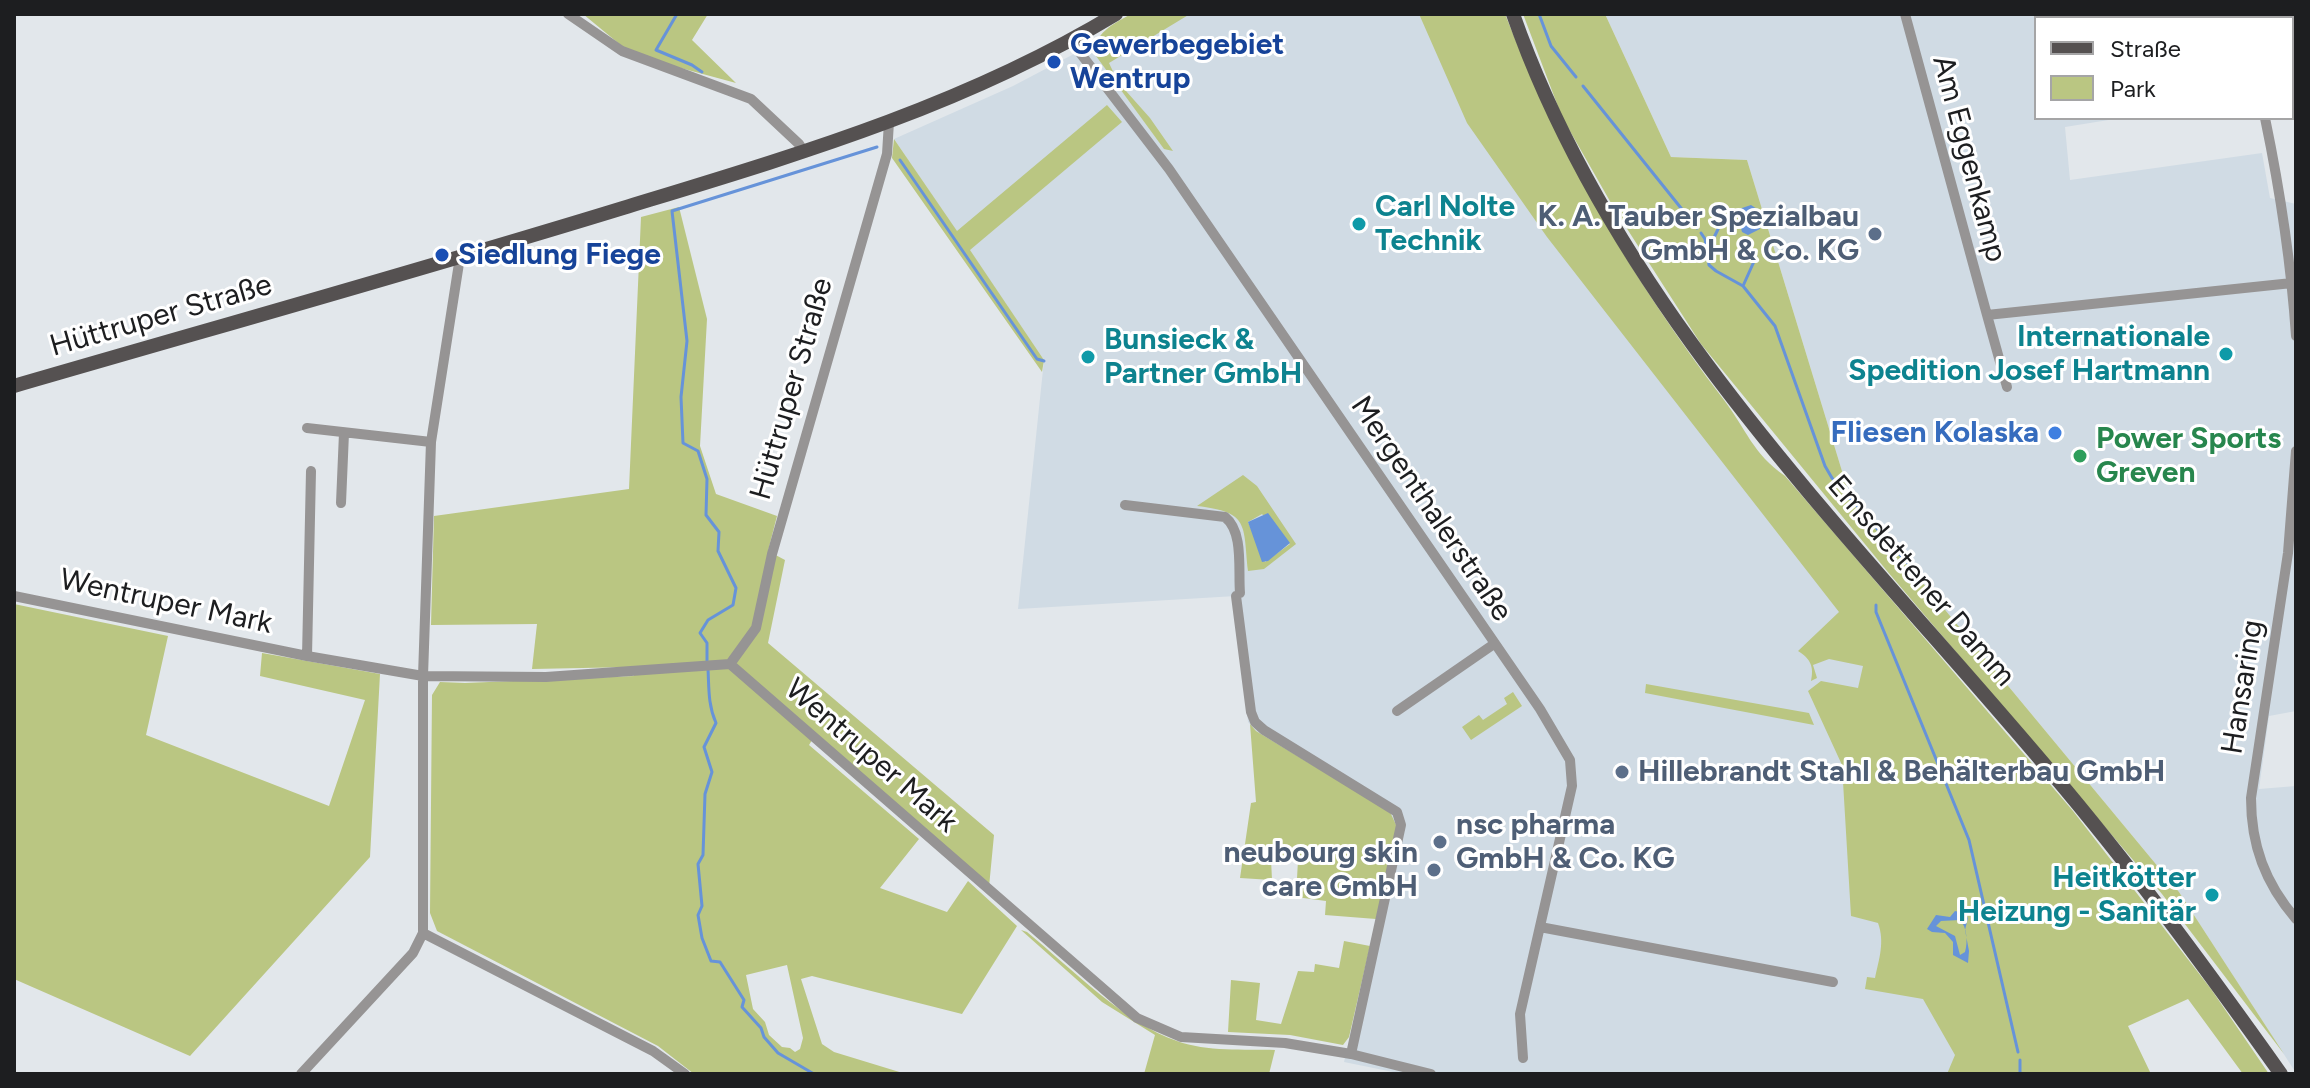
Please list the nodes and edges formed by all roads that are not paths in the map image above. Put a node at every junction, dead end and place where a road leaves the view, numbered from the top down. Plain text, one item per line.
1 (568, 14) edge
2 (1116, 14) edge
3 (1513, 14) edge
4 (1905, 14) edge
5 (1071, 41) junction
6 (2265, 120) edge
7 (889, 122) junction
8 (804, 152) junction
9 (460, 257) junction
10 (2292, 283) junction
11 (1987, 315) junction
12 (2296, 336) edge
13 (14, 386) edge
14 (2007, 387) dead end
15 (307, 428) dead end
16 (344, 433) junction
17 (431, 442) junction
18 (2296, 451) edge
19 (311, 471) dead end
20 (341, 503) dead end
21 (1125, 505) dead end
22 (14, 596) edge
23 (1494, 644) junction
24 (307, 656) junction
25 (730, 664) junction
26 (423, 676) junction
27 (1397, 711) dead end
28 (2296, 919) edge
29 (1540, 927) junction
30 (423, 933) junction
31 (1833, 982) dead end
32 (1351, 1054) junction
33 (1523, 1058) dead end
34 (301, 1074) edge
35 (685, 1074) edge
36 (1431, 1074) edge
37 (2281, 1074) edge

1 - 8 street
2 - 5 main road, Hüttruper Straße
3 - 37 main road, Emsdettener Damm
4 - 11 street, Am Eggenkamp
5 - 7 main road, Hüttruper Straße
5 - 23 street, Mergenthalerstraße
6 - 10 street
7 - 8 main road, Hüttruper Straße
7 - 25 street, Hüttruper Straße
8 - 9 main road, Hüttruper Straße
9 - 13 main road, Hüttruper Straße
9 - 17 street
10 - 11 street
10 - 12 street
11 - 14 street, Am Eggenkamp
15 - 16 street
16 - 17 street
16 - 20 street
17 - 26 street
18 - 28 street, Hansaring
19 - 24 street, Wentruper Mark
21 - 32 street
22 - 24 street, Wentruper Mark
23 - 27 street
23 - 29 street, Mergenthalerstraße
24 - 26 street, Wentruper Mark
25 - 26 street, Wentruper Mark
25 - 32 street, Wentruper Mark
26 - 30 street
29 - 31 street
29 - 33 street, Mergenthalerstraße
30 - 34 street
30 - 35 street
32 - 36 street, Wentruper Mark

